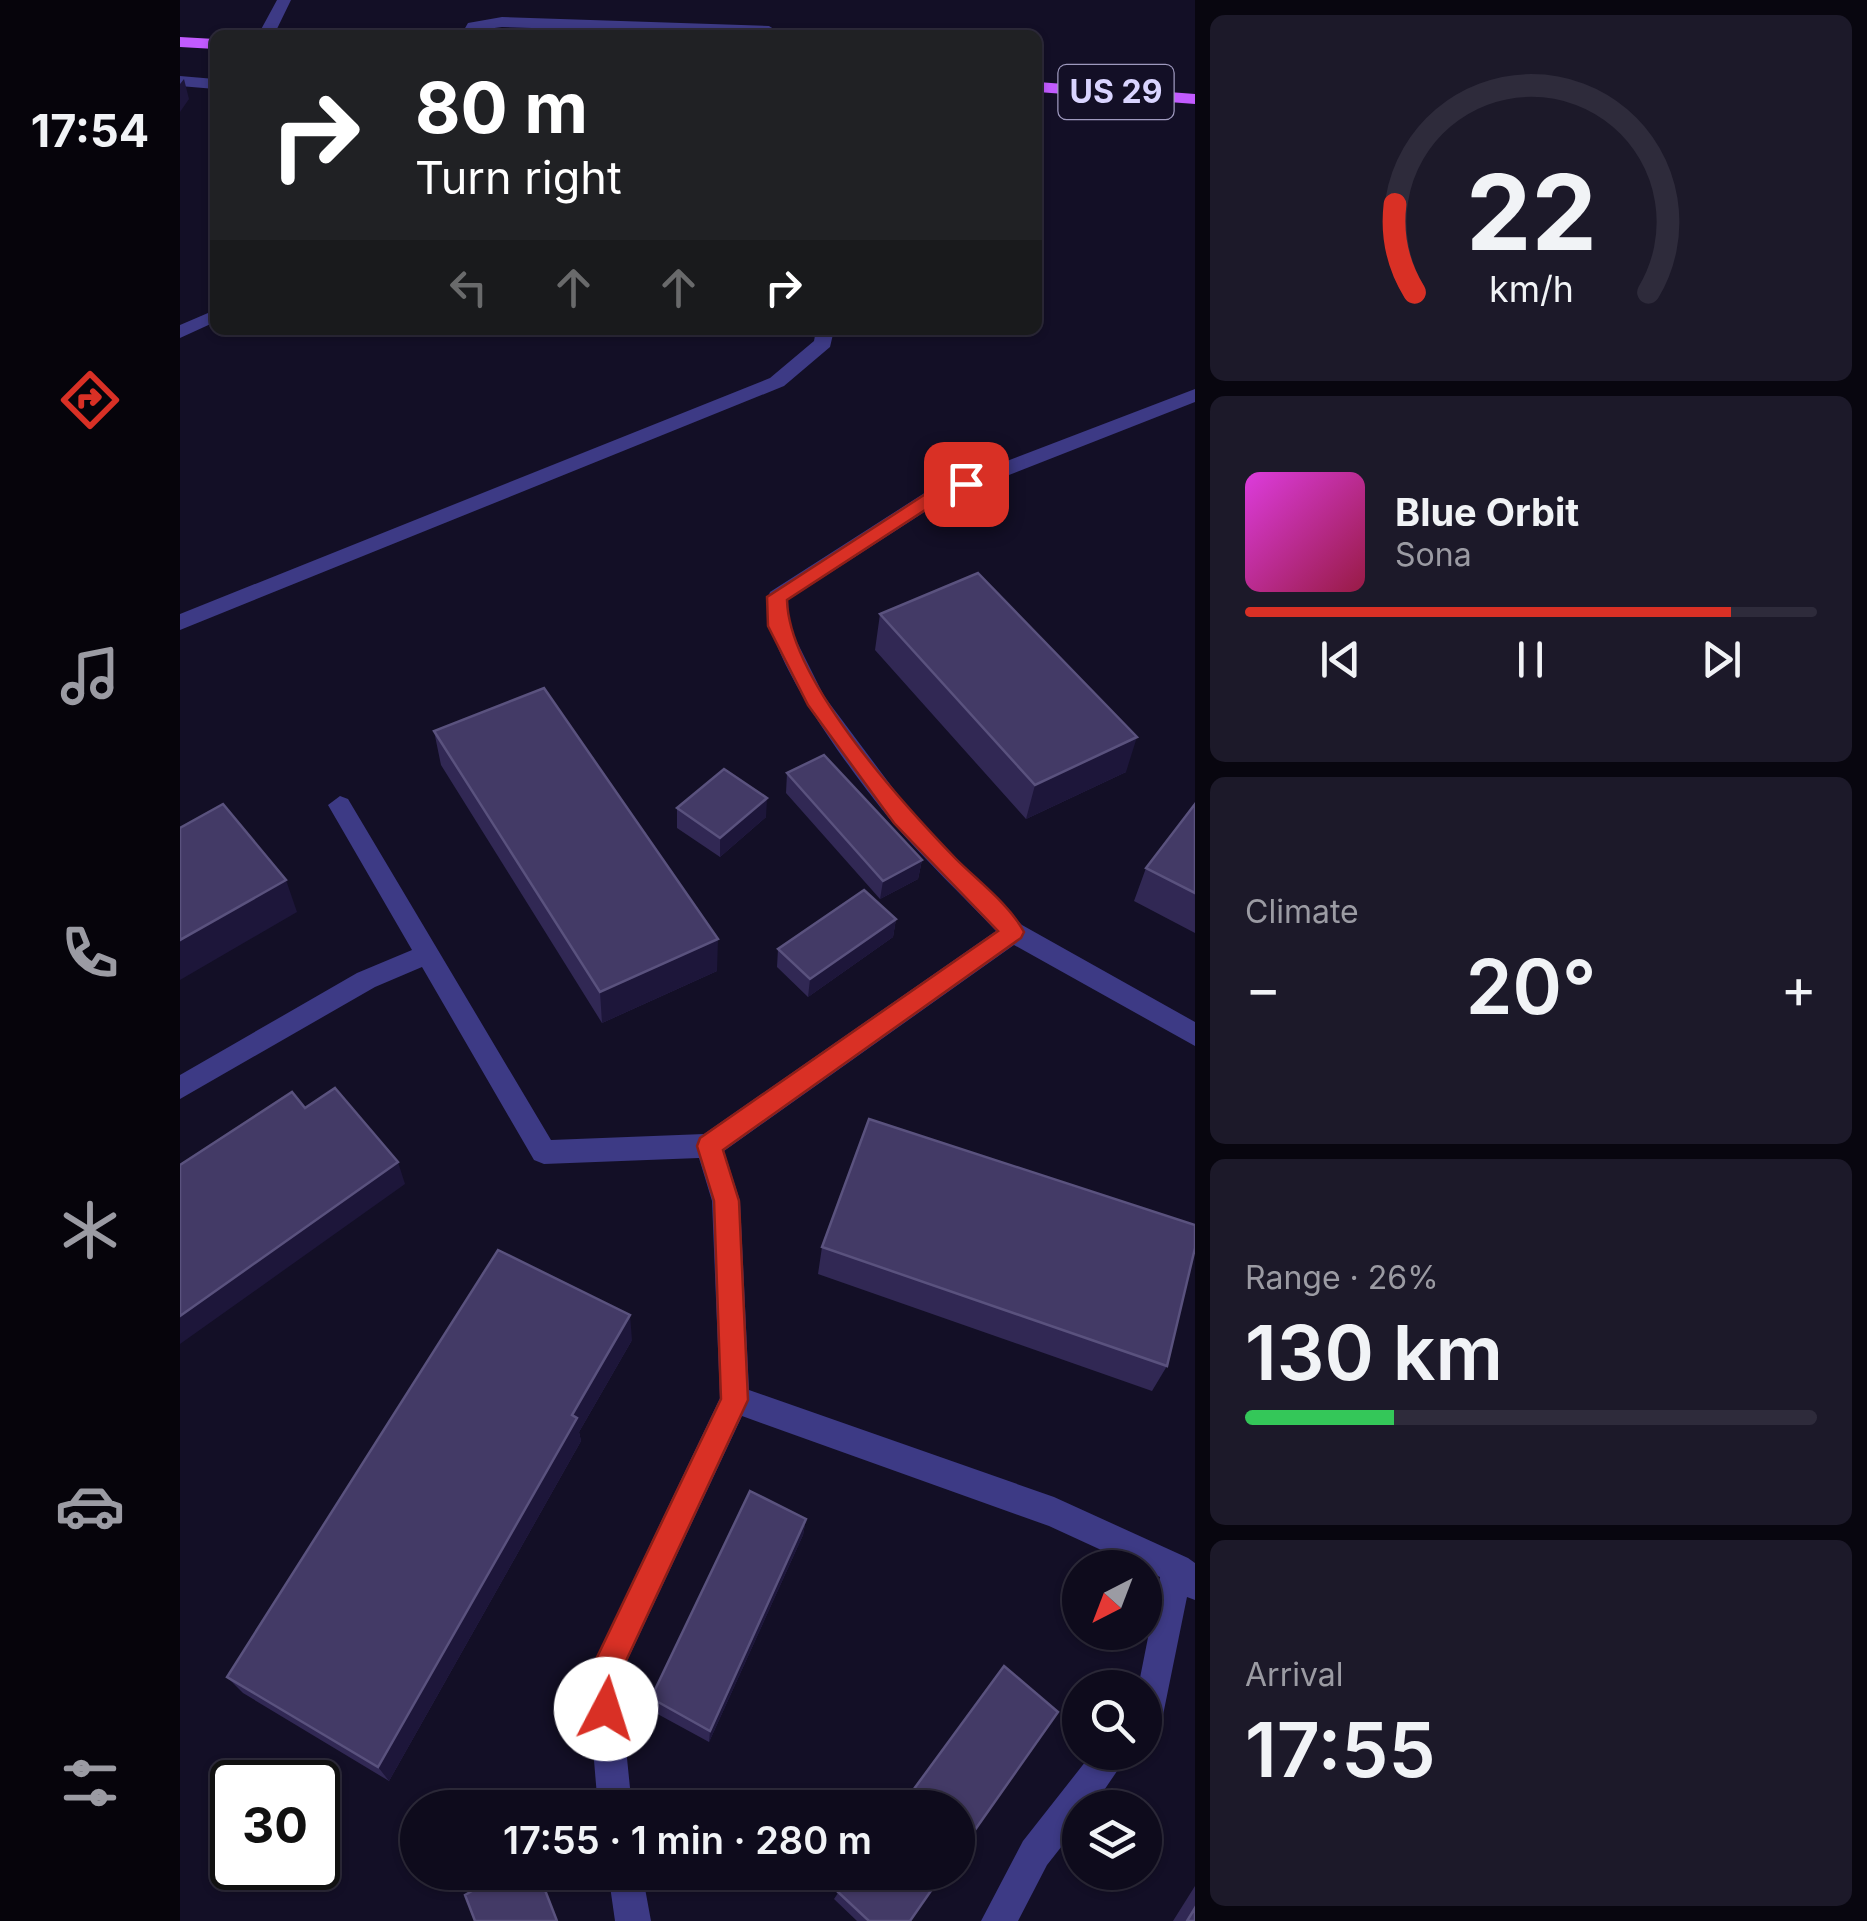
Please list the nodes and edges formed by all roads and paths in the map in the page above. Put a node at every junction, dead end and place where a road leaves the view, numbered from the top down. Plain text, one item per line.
1 (284, 0) edge
2 (474, 24) edge
3 (269, 30) edge
4 (755, 30) edge
5 (180, 42) edge
6 (210, 44) edge
7 (180, 81) edge
8 (210, 84) edge
9 (1042, 86) edge
10 (1194, 98) edge
11 (210, 317) edge
12 (180, 332) edge
13 (825, 335) edge
14 (1194, 395) edge
15 (180, 622) edge
16 (340, 805) dead end
17 (1013, 932) junction
18 (430, 953) junction
19 (1194, 1035) edge
20 (180, 1088) edge
21 (709, 1146) junction
22 (735, 1400) junction
23 (1186, 1576) edge
24 (1160, 1670) edge
25 (1100, 1770) edge
26 (613, 1790) edge
27 (629, 1890) edge
28 (633, 1921) edge
29 (999, 1921) edge

1 - 3 street
2 - 4 street
5 - 6 main road
7 - 8 street
9 - 10 main road, US 29
11 - 12 street
13 - 15 street
14 - 17 street
16 - 18 street
17 - 19 street
17 - 21 street
18 - 20 street
18 - 21 street
21 - 22 street
22 - 23 street
22 - 26 street
23 - 24 street
25 - 29 street
27 - 28 street

